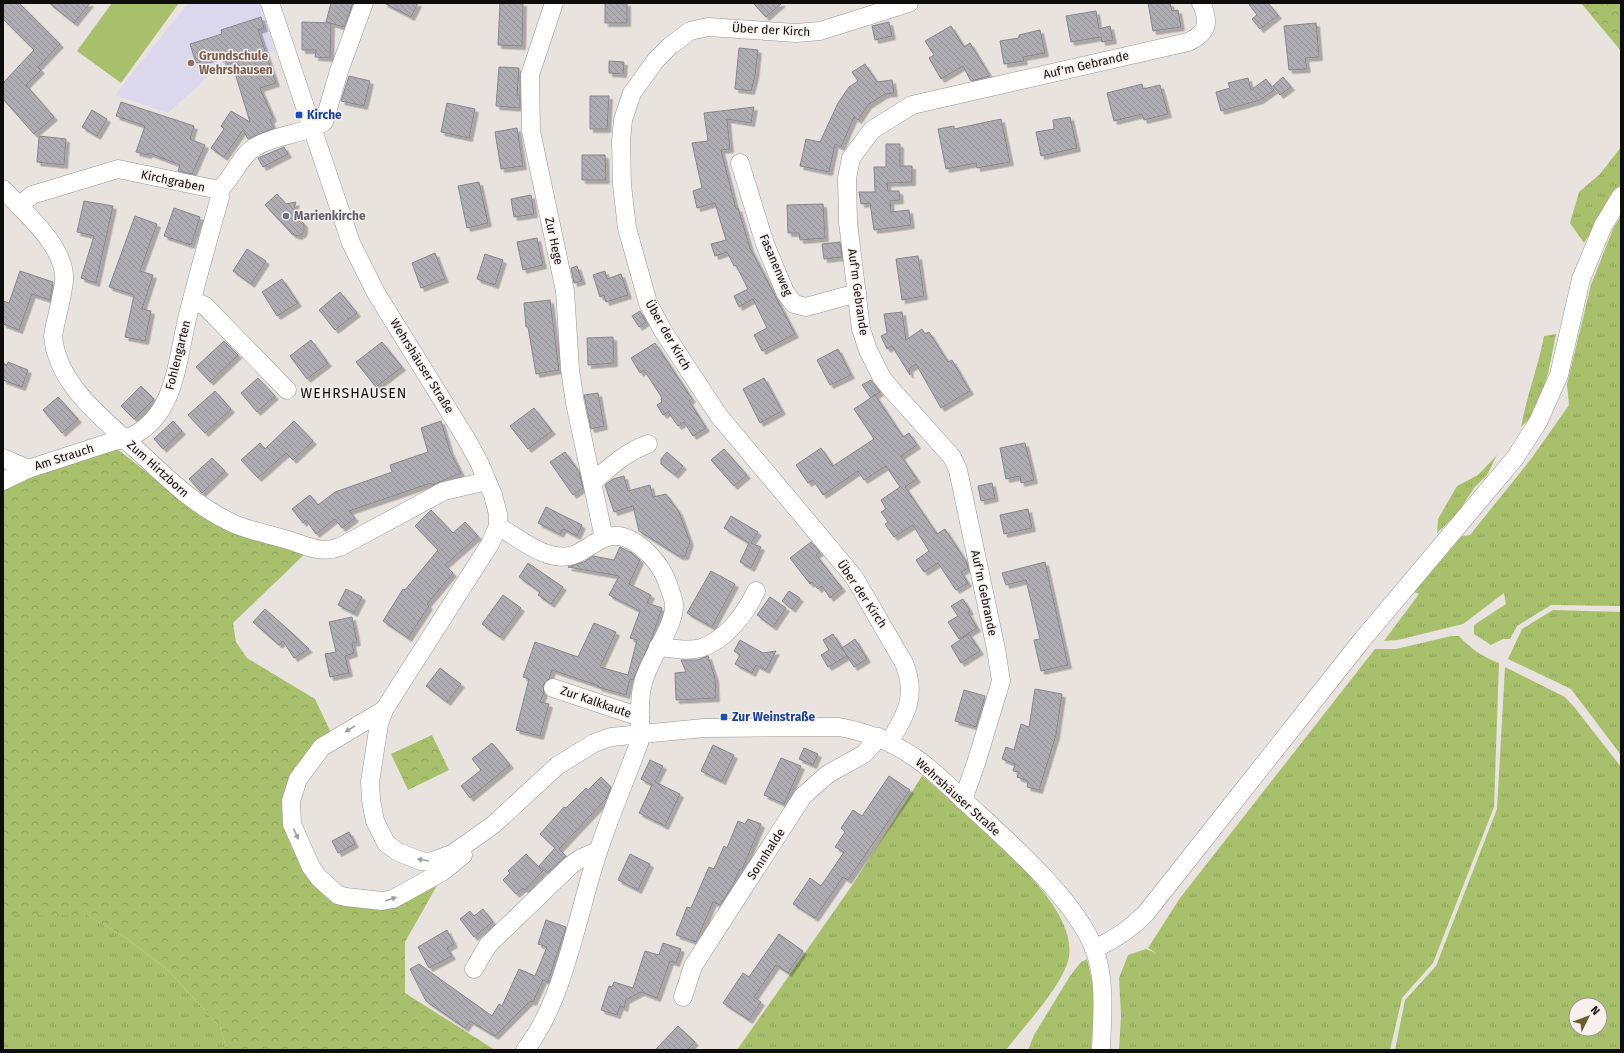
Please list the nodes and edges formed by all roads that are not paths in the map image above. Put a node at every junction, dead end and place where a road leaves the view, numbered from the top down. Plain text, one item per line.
1 (270, 3) edge
2 (364, 3) edge
3 (554, 3) edge
4 (909, 3) edge
5 (1201, 3) edge
6 (312, 130) junction
7 (740, 163) dead end
8 (3, 189) edge
9 (219, 190) junction
10 (1621, 196) edge
11 (19, 206) junction
12 (858, 293) junction
13 (192, 300) junction
14 (287, 390) dead end
15 (126, 440) junction
16 (648, 444) dead end
17 (3, 458) edge
18 (28, 469) junction
19 (3, 480) edge
20 (487, 481) junction
21 (593, 482) junction
22 (498, 526) junction
23 (604, 538) junction
24 (756, 591) dead end
25 (658, 648) junction
26 (553, 688) dead end
27 (384, 710) junction
28 (640, 725) junction
29 (884, 740) junction
30 (963, 800) junction
31 (493, 825) junction
32 (598, 851) junction
33 (1094, 949) junction
34 (474, 969) dead end
35 (683, 997) dead end
36 (524, 1050) edge
37 (1101, 1050) edge

1 - 6 street, Wehrshäuser Straße
2 - 6 street
3 - 21 street, Zur Hege
4 - 29 street, Über der Kirch
5 - 12 street, Auf'm Gebrande
6 - 9 street, Kirchgraben
6 - 20 street, Wehrshäuser Straße
7 - 12 street, Fasanenweg
8 - 11 street, Zum Hirtzborn
9 - 11 street, Kirchgraben
9 - 13 street, Fohlengarten
10 - 33 street
11 - 15 street, Zum Hirtzborn
12 - 30 street, Auf'm Gebrande
13 - 14 street
13 - 15 street, Fohlengarten
15 - 18 street, Am Strauch
15 - 20 street, Zum Hirtzborn
16 - 21 street
17 - 18 street
18 - 19 street, Am Strauch
20 - 22 street, Wehrshäuser Straße
21 - 23 street, Zur Hege
22 - 23 street
22 - 27 street, Wehrshäuser Straße
23 - 25 street, Zur Kalkkaute
24 - 25 street
25 - 28 street, Zur Kalkkaute
26 - 28 street, Zur Kalkkaute
31 -> 27 street, Wehrshäuser Straße
27 -> 31 street, Wehrshäuser Straße
28 - 29 street, Wehrshäuser Straße
28 - 31 street, Wehrshäuser Straße
28 - 32 street
29 - 30 street, Wehrshäuser Straße
29 - 35 street, Sonnhalde
30 - 33 street, Wehrshäuser Straße
32 - 34 street
32 - 36 street
33 - 37 street, Wehrshäuser Straße

